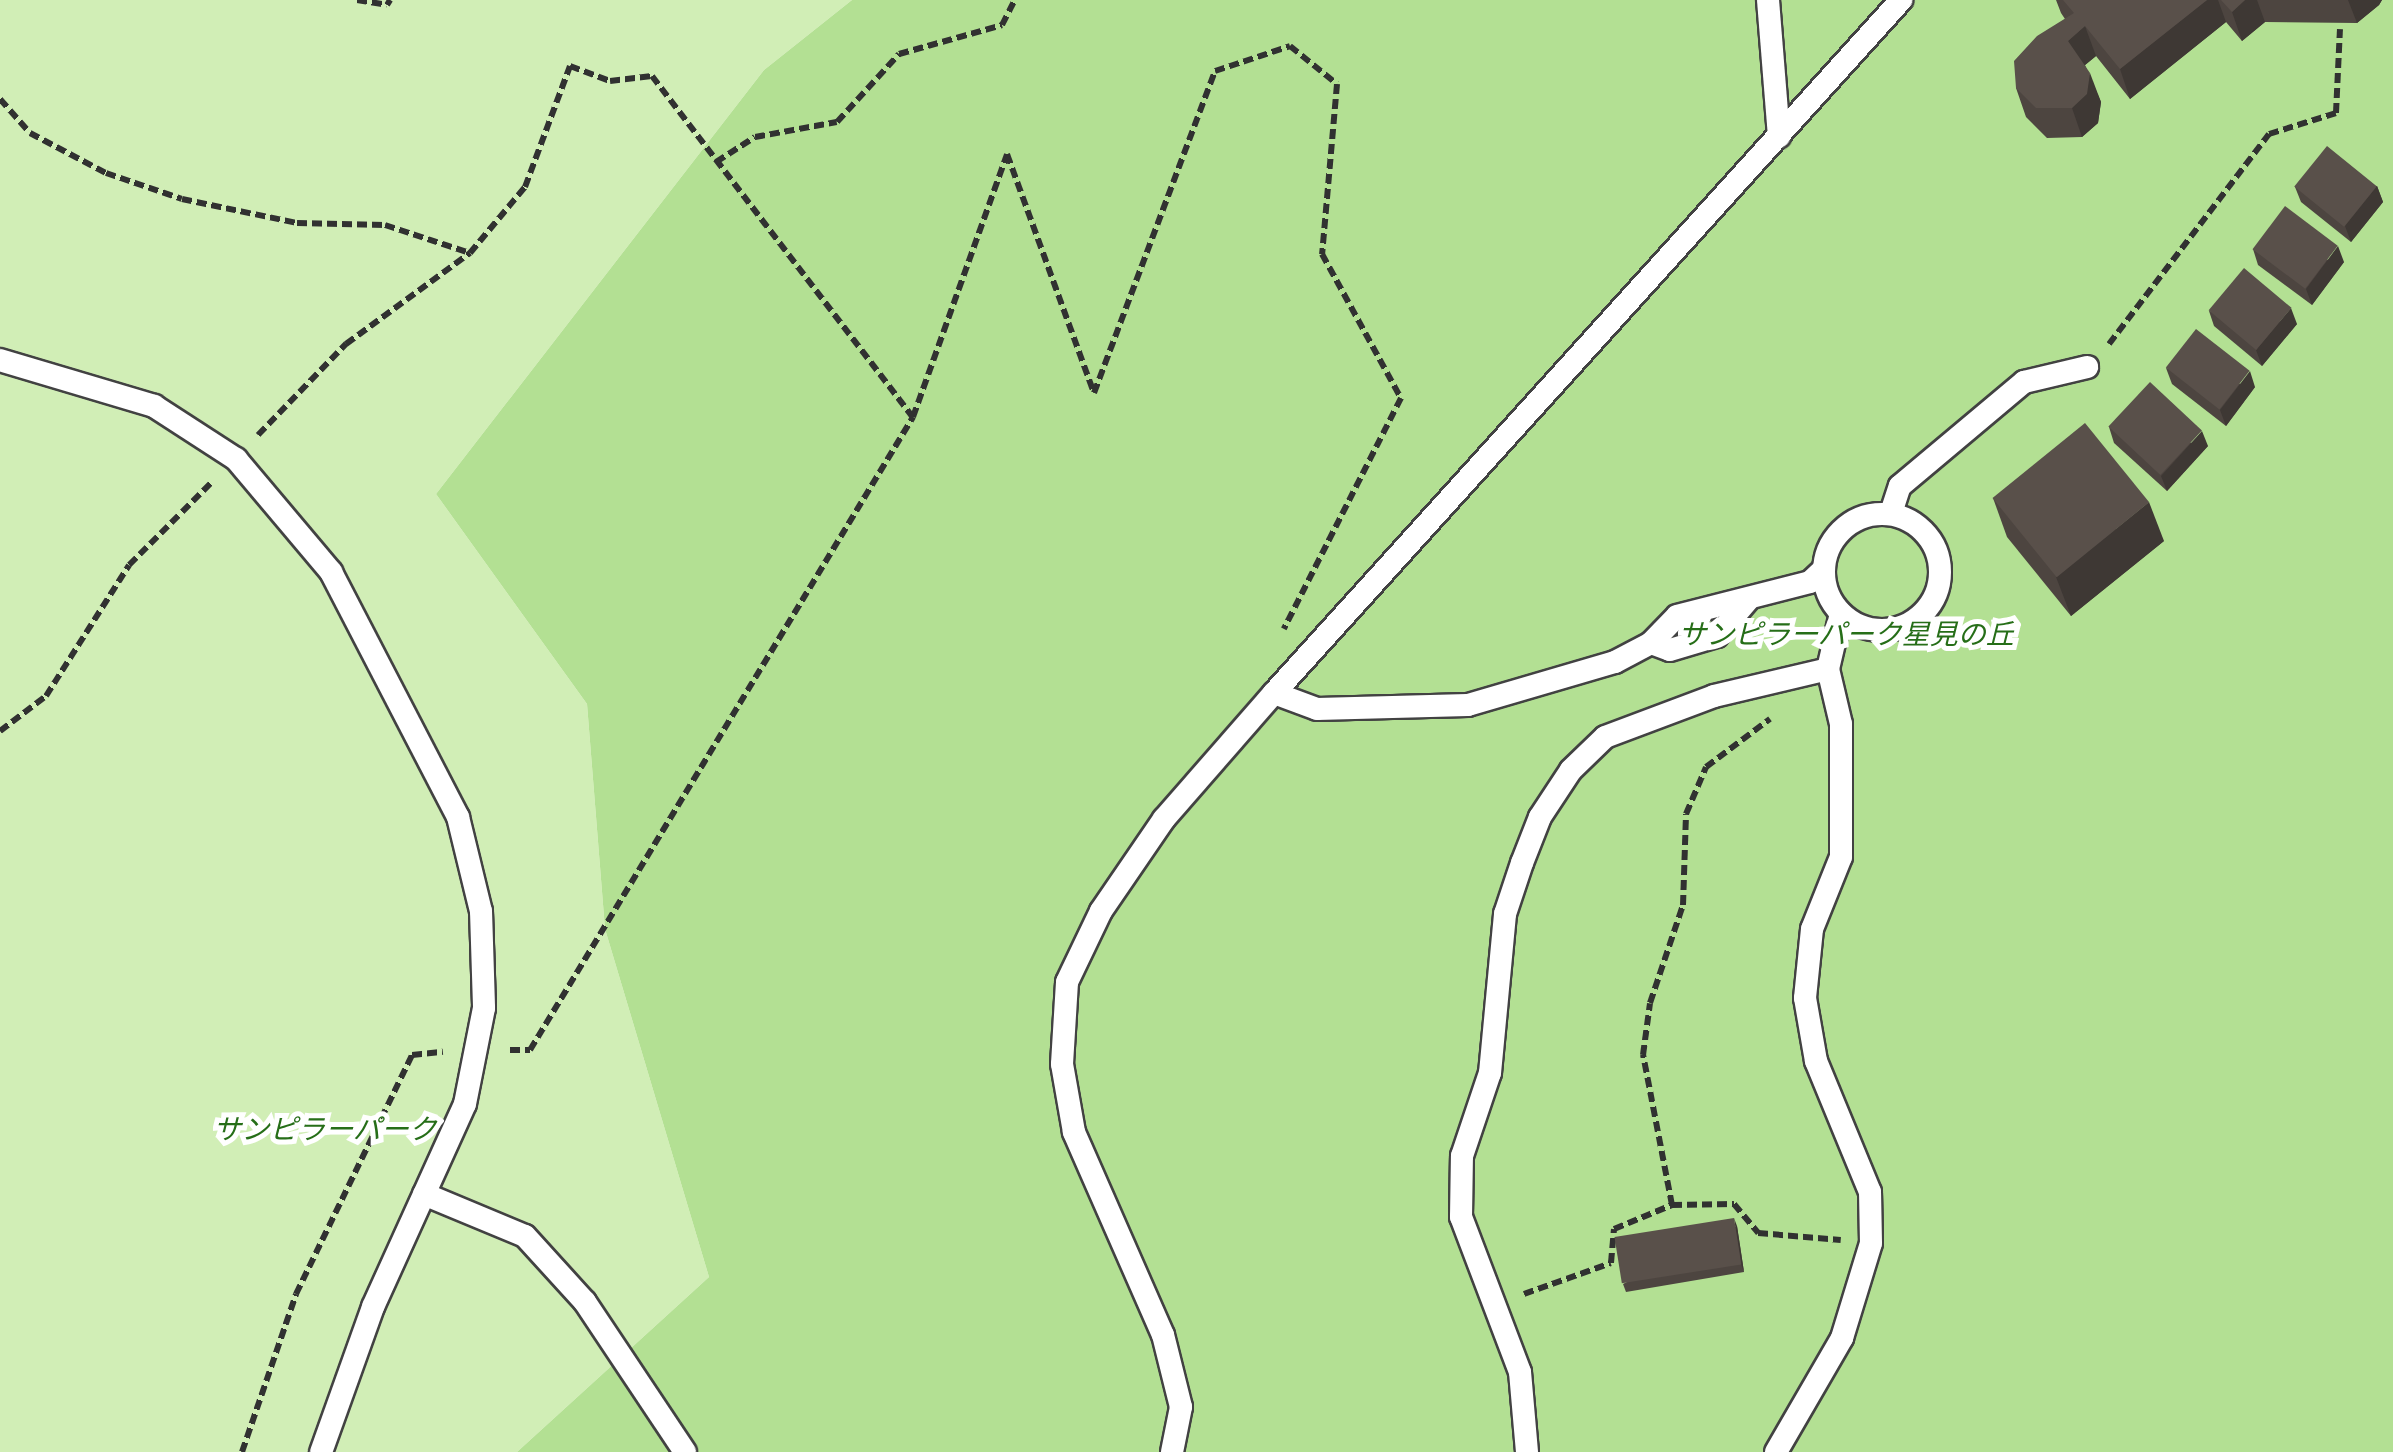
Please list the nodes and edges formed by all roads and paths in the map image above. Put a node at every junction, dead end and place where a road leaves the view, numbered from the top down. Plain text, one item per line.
1 (358, 0) edge
2 (390, 0) edge
3 (1015, 0) edge
4 (1768, 0) edge
5 (1902, 0) edge
6 (2340, 29) dead end
7 (0, 99) edge
8 (1779, 137) junction
9 (716, 162) junction
10 (470, 253) junction
11 (0, 360) edge
12 (2087, 367) joint
13 (913, 417) junction
14 (236, 458) junction
15 (1891, 514) junction
16 (1824, 569) junction
17 (1748, 600) junction
18 (1841, 613) junction
19 (1284, 635) dead end
20 (1651, 643) junction
21 (1828, 669) junction
22 (1274, 693) junction
23 (1776, 715) dead end
24 (0, 731) edge
25 (476, 1049) junction
26 (424, 1194) junction
27 (1672, 1205) junction
28 (1871, 1243) junction
29 (1494, 1304) junction
30 (242, 1452) edge
31 (321, 1452) edge
32 (685, 1452) edge
33 (1172, 1452) edge
34 (1527, 1452) edge
35 (1776, 1452) edge

1 - 2 path
3 - 9 path
4 - 8 lane
5 - 8 lane
6 - 12 path
7 - 10 path
8 - 22 lane
9 - 10 path
9 - 13 path
10 - 14 path
11 - 14 lane
12 - 15 lane
13 - 19 path
13 - 25 path
14 - 24 path
14 - 25 lane
15 - 16 lane
15 - 18 lane
16 - 17 lane
16 - 18 lane
17 - 20 lane
17 - 20 lane
18 - 21 lane
20 - 22 lane
21 - 28 lane
21 - 29 lane
22 - 33 lane
23 - 27 path
25 - 26 lane
25 - 30 path
26 - 31 lane
26 - 32 lane
27 - 28 path
27 - 29 path
28 - 35 lane
29 - 34 lane

